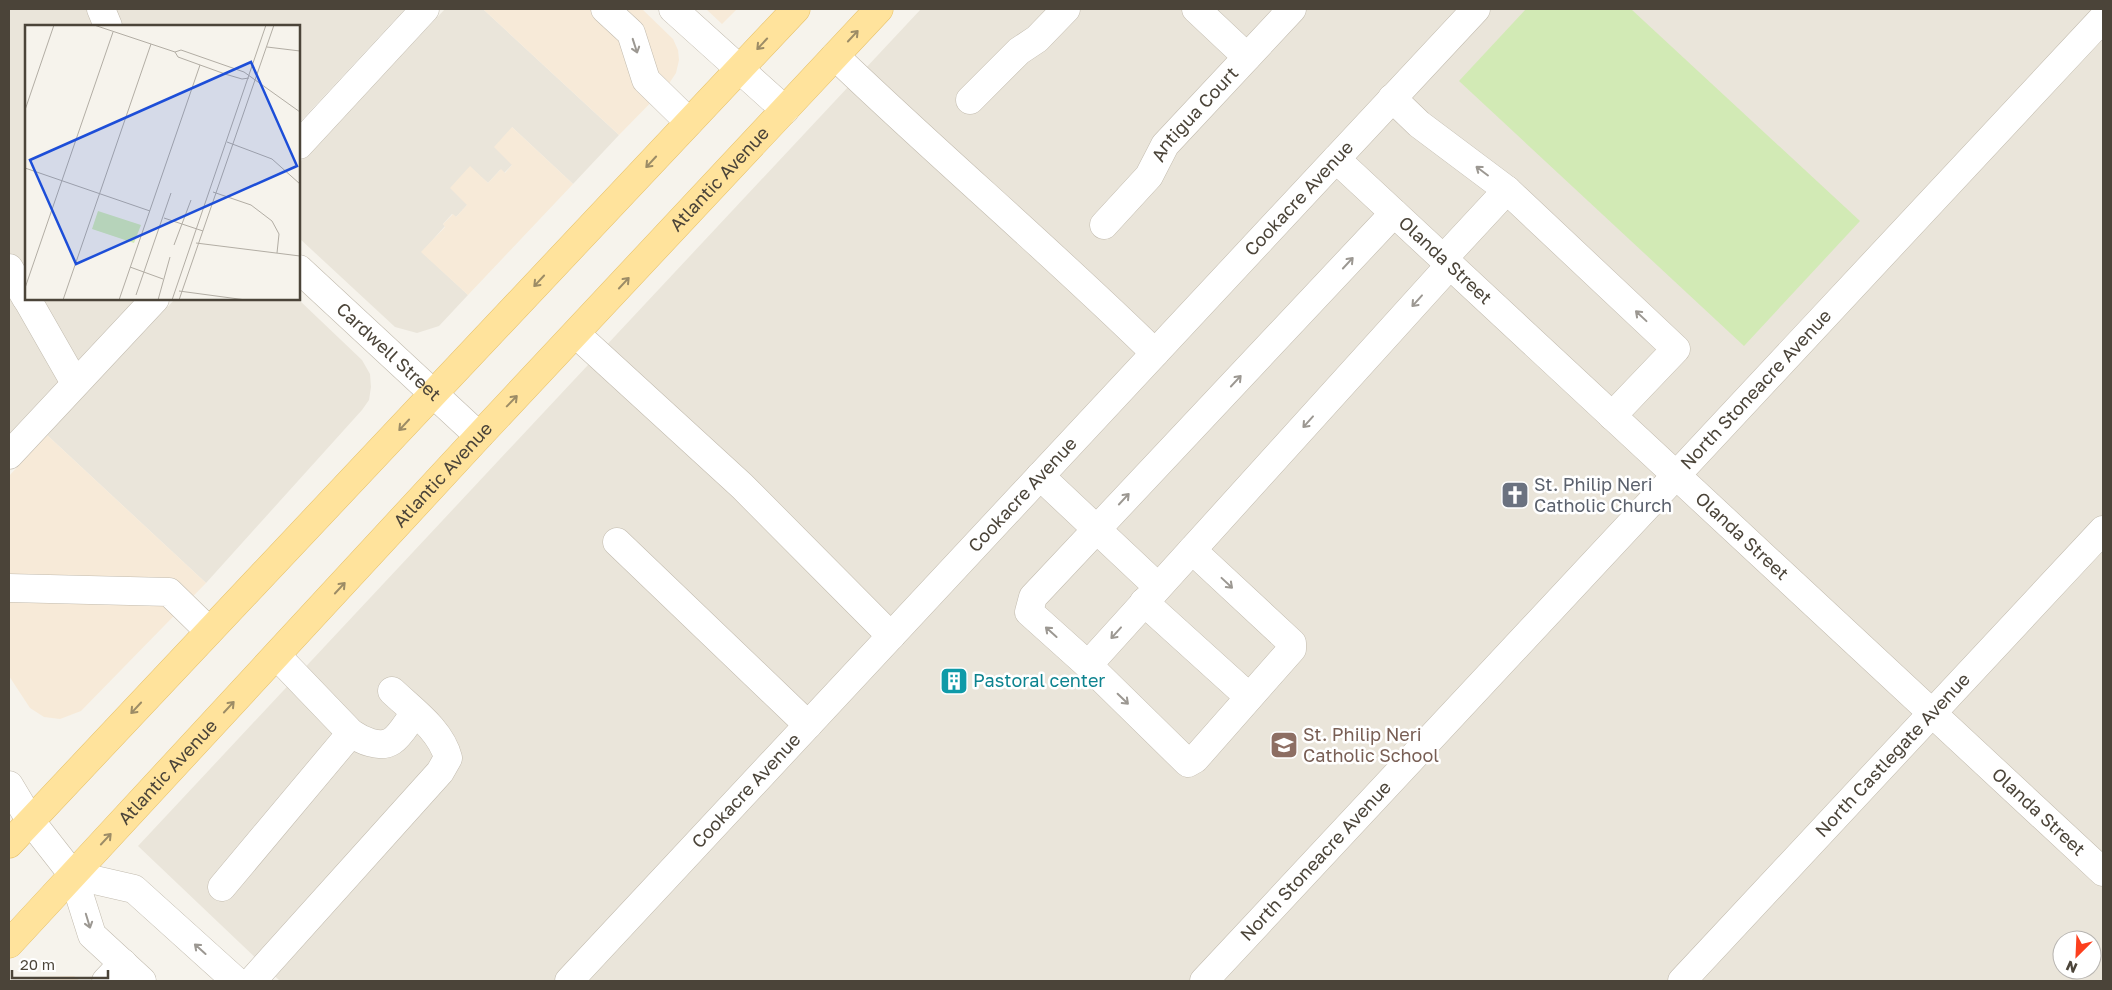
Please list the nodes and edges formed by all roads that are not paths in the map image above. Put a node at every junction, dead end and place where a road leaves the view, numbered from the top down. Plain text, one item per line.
1 (101, 9) edge
2 (425, 9) edge
3 (605, 9) edge
4 (673, 9) edge
5 (796, 9) edge
6 (878, 9) edge
7 (1066, 9) edge
8 (1196, 9) edge
9 (1292, 9) edge
10 (1476, 9) edge
11 (2103, 18) edge
12 (108, 25) edge
13 (835, 56) junction
14 (1248, 57) junction
15 (739, 68) junction
16 (1392, 98) junction
17 (970, 100) dead end
18 (785, 110) junction
19 (689, 122) junction
20 (300, 143) edge
21 (1336, 159) junction
22 (1507, 190) junction
23 (1394, 213) junction
24 (1104, 225) dead end
25 (1447, 262) junction
26 (9, 268) edge
27 (300, 270) edge
28 (25, 296) edge
29 (27, 300) edge
30 (154, 300) edge
31 (576, 334) junction
32 (1155, 353) junction
33 (76, 383) junction
34 (433, 394) junction
35 (1612, 416) junction
36 (479, 436) junction
37 (9, 455) edge
38 (1676, 475) junction
39 (1040, 476) junction
40 (1096, 529) junction
41 (2103, 530) edge
42 (617, 542) dead end
43 (1192, 550) junction
44 (9, 588) edge
45 (1151, 594) junction
46 (209, 631) junction
47 (891, 636) junction
48 (277, 656) junction
49 (1088, 665) junction
50 (392, 691) dead end
51 (1249, 697) junction
52 (415, 713) junction
53 (1932, 713) junction
54 (808, 725) junction
55 (351, 733) junction
56 (9, 785) edge
57 (30, 820) junction
58 (9, 844) edge
59 (2103, 872) edge
60 (73, 875) junction
61 (222, 887) dead end
62 (9, 944) edge
63 (124, 975) edge
64 (236, 981) edge
65 (252, 981) edge
66 (569, 981) edge
67 (1204, 981) edge
68 (1682, 981) edge

1 - 12 street
2 - 20 street
3 -> 19 street
4 - 15 street
5 -> 15 main road
13 -> 6 main road, Atlantic Avenue
7 - 17 street
8 - 14 street
9 - 14 street, Antigua Court
10 - 16 street, Cookacre Avenue
11 - 38 street, North Stoneacre Avenue
13 - 18 main road, Atlantic Avenue
13 - 32 street
14 - 24 street, Antigua Court
15 - 18 street
15 - 19 main road
16 - 21 street, Cookacre Avenue
22 -> 16 street
31 -> 18 main road, Atlantic Avenue
19 -> 34 main road
21 - 23 street, Olanda Street
21 - 32 street, Cookacre Avenue
22 - 25 street
35 -> 22 street
23 - 25 street, Olanda Street
40 -> 23 street
25 - 35 street, Olanda Street
25 -> 43 street
26 - 28 street
27 - 34 street, Cardwell Street
29 - 33 street
30 - 33 street
36 -> 31 main road, Atlantic Avenue
31 - 47 street
32 - 39 street, Cookacre Avenue
33 - 37 street
34 - 36 street, Cardwell Street
34 -> 46 main road
35 - 38 street, Olanda Street
48 -> 36 main road, Atlantic Avenue
38 - 53 street, Olanda Street
38 - 67 street, North Stoneacre Avenue
39 - 40 street
39 - 47 street, Cookacre Avenue
40 - 45 street
49 -> 40 street
41 - 53 street, North Castlegate Avenue
42 - 54 street
43 - 45 street
43 -> 51 street
44 - 46 street
45 -> 49 street
45 - 51 street
46 -> 57 main road
47 - 54 street, Cookacre Avenue
48 - 55 street
60 -> 48 main road, Atlantic Avenue
49 -> 51 street
50 - 52 street
52 - 55 street
52 - 65 street
53 - 59 street, Olanda Street
53 - 68 street, North Castlegate Avenue
54 - 66 street, Cookacre Avenue
55 - 61 street
56 - 57 street
57 - 58 main road
57 - 60 street
60 - 62 main road, Atlantic Avenue
60 -> 63 street
64 -> 60 street

